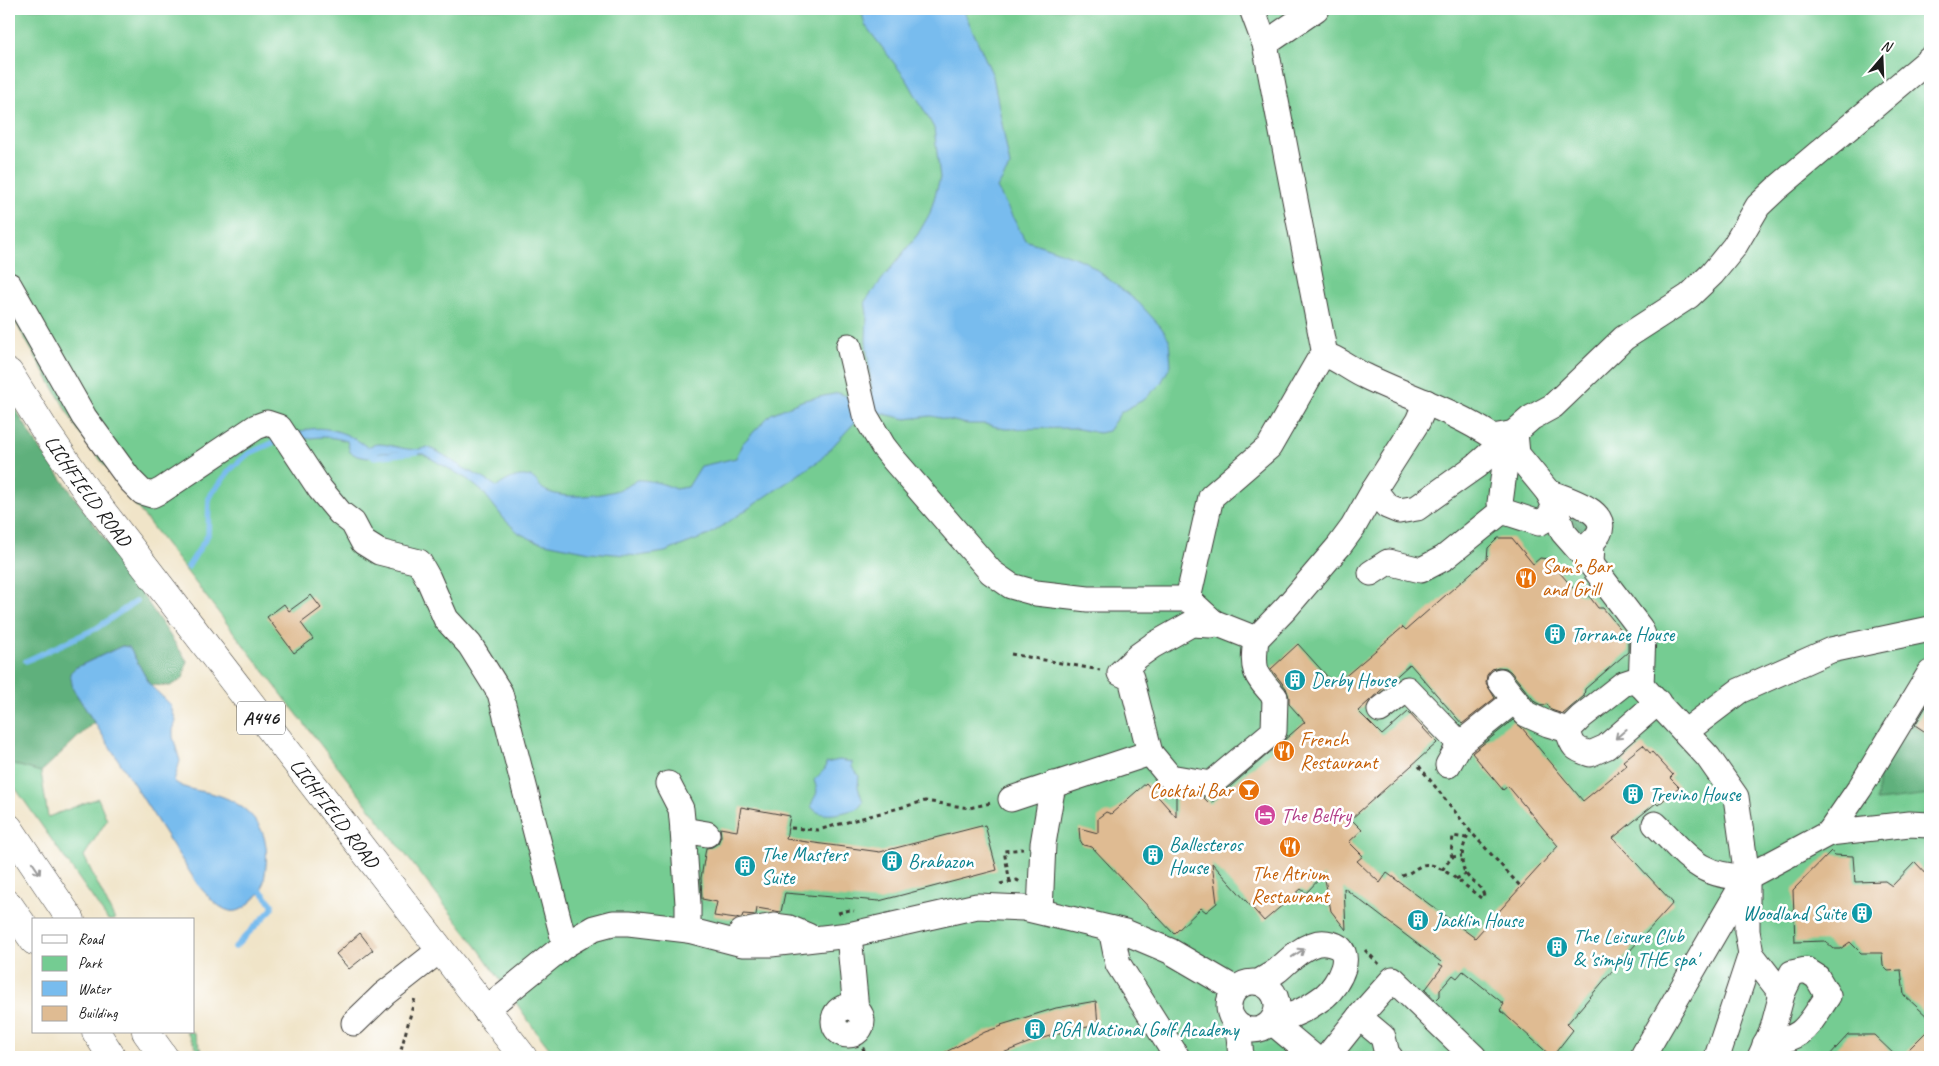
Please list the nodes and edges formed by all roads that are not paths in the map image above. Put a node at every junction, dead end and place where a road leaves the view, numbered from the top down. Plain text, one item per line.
1 (1252, 9) edge
2 (1316, 9) edge
3 (1265, 44) junction
4 (1930, 59) edge
5 (9, 285) edge
6 (849, 346) dead end
7 (1325, 355) junction
8 (9, 373) edge
9 (1426, 402) junction
10 (1504, 446) junction
11 (1374, 490) junction
12 (1548, 507) junction
13 (1502, 511) junction
14 (1591, 564) junction
15 (1371, 574) dead end
16 (1192, 607) junction
17 (1930, 629) edge
18 (1256, 639) junction
19 (1930, 673) edge
20 (1500, 681) dead end
21 (1649, 693) junction
22 (1515, 700) junction
23 (1380, 710) dead end
24 (1568, 730) junction
25 (1685, 732) junction
26 (1460, 744) junction
27 (1142, 750) junction
28 (1448, 766) dead end
29 (668, 784) dead end
30 (1053, 784) junction
31 (1011, 799) road end
32 (1655, 824) dead end
33 (1930, 825) edge
34 (9, 828) edge
35 (1829, 833) junction
36 (1747, 877) junction
37 (9, 905) edge
38 (1040, 911) junction
39 (70, 918) edge
40 (1110, 929) junction
41 (688, 930) junction
42 (849, 935) junction
43 (32, 938) edge
44 (565, 945) junction
45 (1751, 954) junction
46 (432, 956) junction
47 (1258, 982) junction
48 (1235, 989) junction
49 (1782, 994) junction
50 (485, 1010) junction
51 (1359, 1018) junction
52 (856, 1021) road end
53 (1260, 1021) junction
54 (354, 1023) dead end
55 (97, 1034) edge
56 (147, 1034) edge
57 (1762, 1050) edge
58 (1648, 1056) edge
59 (112, 1057) edge
60 (164, 1057) edge
61 (523, 1057) edge
62 (1177, 1057) edge
63 (1241, 1057) edge
64 (1246, 1057) edge
65 (1314, 1057) edge
66 (1327, 1057) edge
67 (1390, 1057) edge
68 (1474, 1057) edge
69 (1717, 1057) edge

1 - 3 lane
2 - 3 lane
3 - 7 lane
4 - 10 lane
5 - 44 lane
6 - 16 lane
7 - 9 lane
7 - 16 lane
8 - 46 highway, LICHFIELD ROAD / A446
9 - 10 lane
9 - 11 lane
10 - 11 lane
10 - 12 lane
10 - 13 lane
11 - 18 lane
12 - 13 lane
12 - 14 lane
12 - 14 lane
13 - 15 lane
14 - 21 lane
16 - 18 lane
16 - 27 lane
17 - 25 lane
18 - 27 lane
19 - 35 lane
20 - 22 lane
21 - 24 lane
21 -> 24 lane
21 - 25 lane
22 - 24 lane
22 - 26 lane
23 - 26 lane
25 - 36 lane
26 - 28 lane
27 - 30 lane
29 - 41 lane
30 - 31 lane
30 - 38 lane
32 - 36 lane
33 - 35 lane
34 -> 39 highway
35 - 36 lane
36 - 45 lane
36 - 58 lane
37 - 43 highway
38 - 40 lane
38 - 42 lane
40 - 48 lane
40 - 62 lane
41 - 42 lane
41 - 44 lane
42 - 52 lane
44 - 50 lane
45 - 49 lane
45 - 69 lane
46 - 50 highway, LICHFIELD ROAD / A446
46 - 54 lane
47 - 48 lane
47 - 53 lane
47 -> 53 lane
48 - 53 lane
49 - 57 lane
49 - 57 lane
50 - 61 highway, LICHFIELD ROAD / A446
51 - 66 lane
51 - 67 lane
51 - 68 lane
53 - 63 lane
53 - 64 lane
53 - 65 lane
55 - 59 highway
56 - 60 highway

